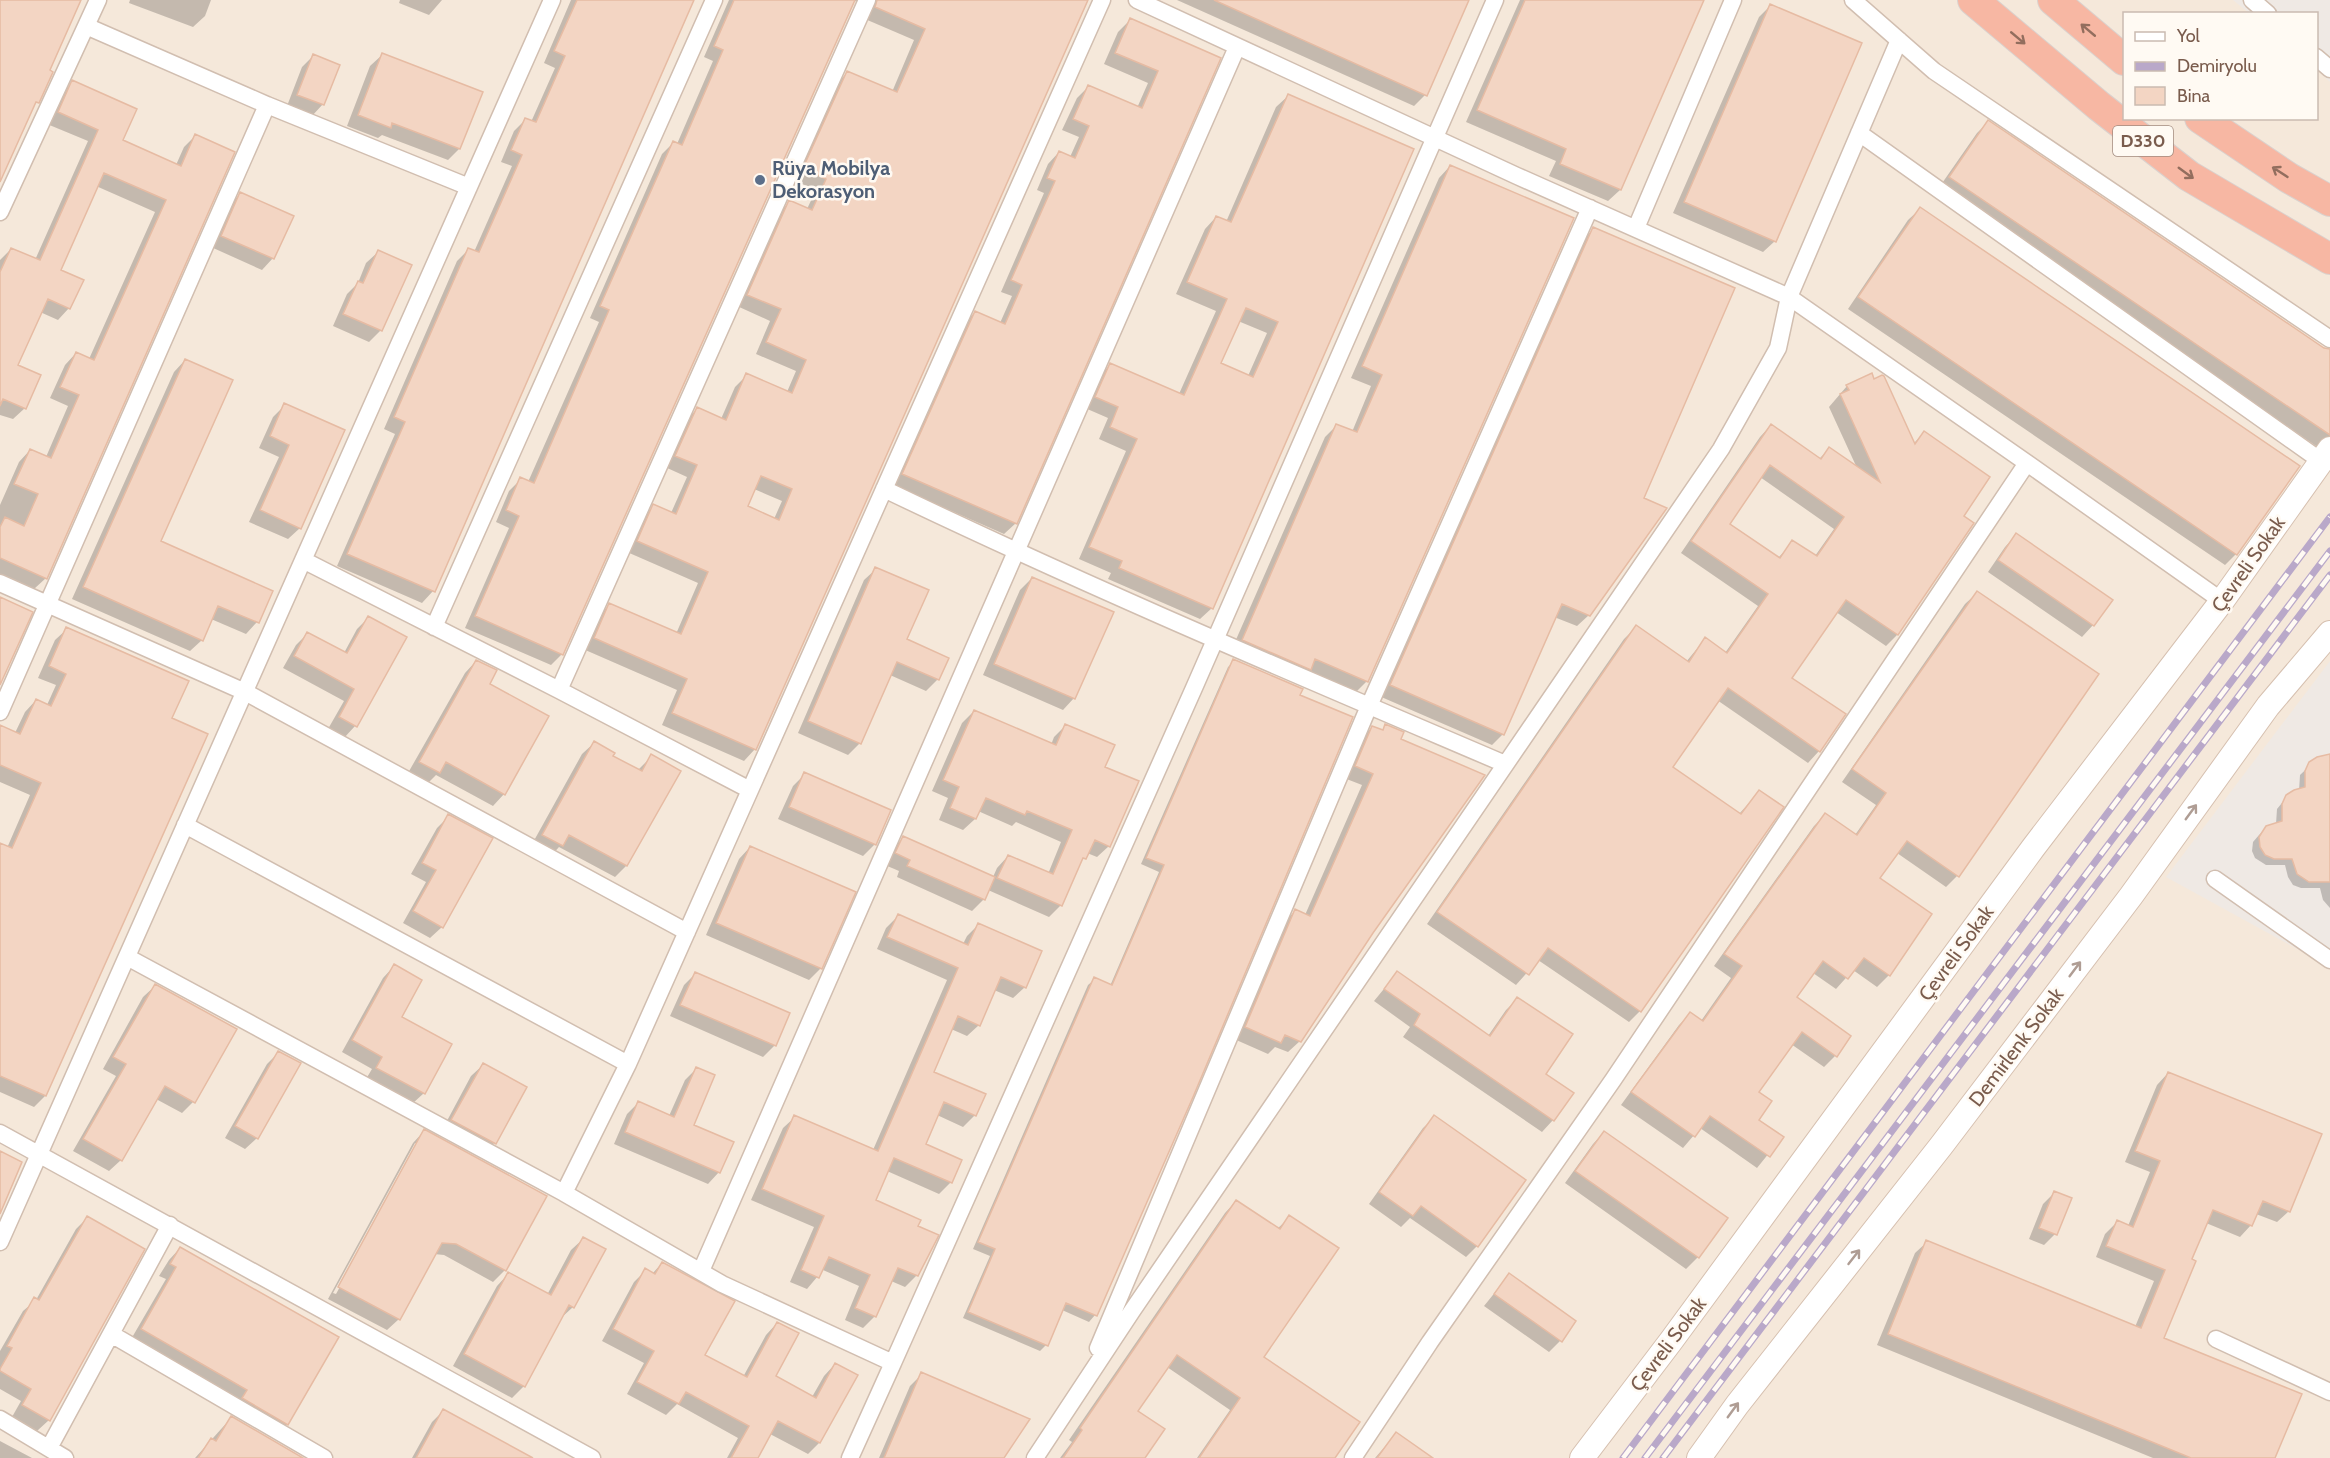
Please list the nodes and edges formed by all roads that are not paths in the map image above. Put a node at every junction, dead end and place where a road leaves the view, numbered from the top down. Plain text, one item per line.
1 (98, 0) edge
2 (552, 0) edge
3 (714, 0) edge
4 (867, 0) edge
5 (1102, 0) edge
6 (1137, 0) edge
7 (1495, 0) edge
8 (1733, 0) edge
9 (1853, 0) edge
10 (1973, 0) edge
11 (2053, 0) edge
12 (2252, 0) edge
13 (2266, 12) edge
14 (86, 26) junction
15 (1899, 40) junction
16 (1237, 47) junction
17 (2123, 59) edge
18 (2318, 59) edge
19 (2330, 69) edge
20 (267, 105) junction
21 (2203, 120) edge
22 (1859, 133) junction
23 (1435, 138) junction
24 (469, 187) junction
25 (2330, 201) edge
26 (1590, 208) junction
27 (0, 212) edge
28 (1636, 228) junction
29 (2330, 259) edge
30 (1789, 297) junction
31 (2330, 339) edge
32 (2325, 455) edge
33 (2028, 463) junction
34 (884, 489) junction
35 (1016, 552) junction
36 (303, 560) junction
37 (0, 583) edge
38 (2222, 601) junction
39 (47, 603) junction
40 (434, 627) junction
41 (2330, 633) edge
42 (1215, 640) junction
43 (560, 690) junction
44 (245, 692) junction
45 (1369, 706) junction
46 (0, 712) edge
47 (1505, 764) junction
48 (750, 790) junction
49 (186, 825) junction
50 (2215, 879) dead end
51 (687, 932) junction
52 (127, 957) junction
53 (2330, 960) edge
54 (628, 1064) junction
55 (0, 1133) edge
56 (39, 1154) junction
57 (564, 1193) junction
58 (170, 1225) junction
59 (0, 1242) edge
60 (701, 1271) junction
61 (111, 1334) junction
62 (2216, 1339) dead end
63 (893, 1363) junction
64 (1082, 1387) junction
65 (2330, 1392) edge
66 (0, 1419) edge
67 (49, 1448) junction
68 (65, 1458) edge
69 (324, 1458) edge
70 (592, 1458) edge
71 (850, 1458) edge
72 (1035, 1458) edge
73 (1353, 1458) edge
74 (1582, 1458) edge
75 (1699, 1458) edge

1 - 14 street
2 - 24 street
3 - 40 street
4 - 43 street
5 - 34 street
6 - 16 street
7 - 23 street
8 - 28 street
9 - 15 street
10 -> 29 highway, D330
17 -> 11 highway
12 - 13 street
14 - 20 street
14 - 27 street
15 - 22 street
15 - 31 street
16 - 23 street
16 - 35 street
18 - 19 street
20 - 24 street
20 - 39 street
25 -> 21 highway, D330
22 - 30 street
22 - 32 street
23 - 26 street
23 - 42 street
24 - 36 street
26 - 28 street
26 - 45 street
28 - 30 street
30 - 33 street
30 - 47 street
32 - 38 street, Çevreli Sokak
33 - 38 street
33 - 73 street
34 - 35 street
34 - 48 street
35 - 42 street
35 - 60 street
36 - 40 street
36 - 44 street
37 - 39 street
38 - 74 street, Çevreli Sokak
39 - 44 street
39 - 46 street
40 - 43 street
75 -> 41 street, Demirlenk Sokak
42 - 45 street
42 - 63 street
43 - 48 street
44 - 49 street
44 - 51 street
45 - 47 street
45 - 64 street
47 - 64 street
48 - 51 street
49 - 52 street
49 - 54 street
50 - 53 street
51 - 54 street
52 - 56 street
52 - 57 street
54 - 57 street
55 - 56 street
56 - 58 street
56 - 59 street
57 - 60 street
58 - 61 street
58 - 70 street
60 - 63 street
61 - 67 street
61 - 69 street
62 - 65 street
63 - 71 street
64 - 72 street
66 - 67 street
67 - 68 street

